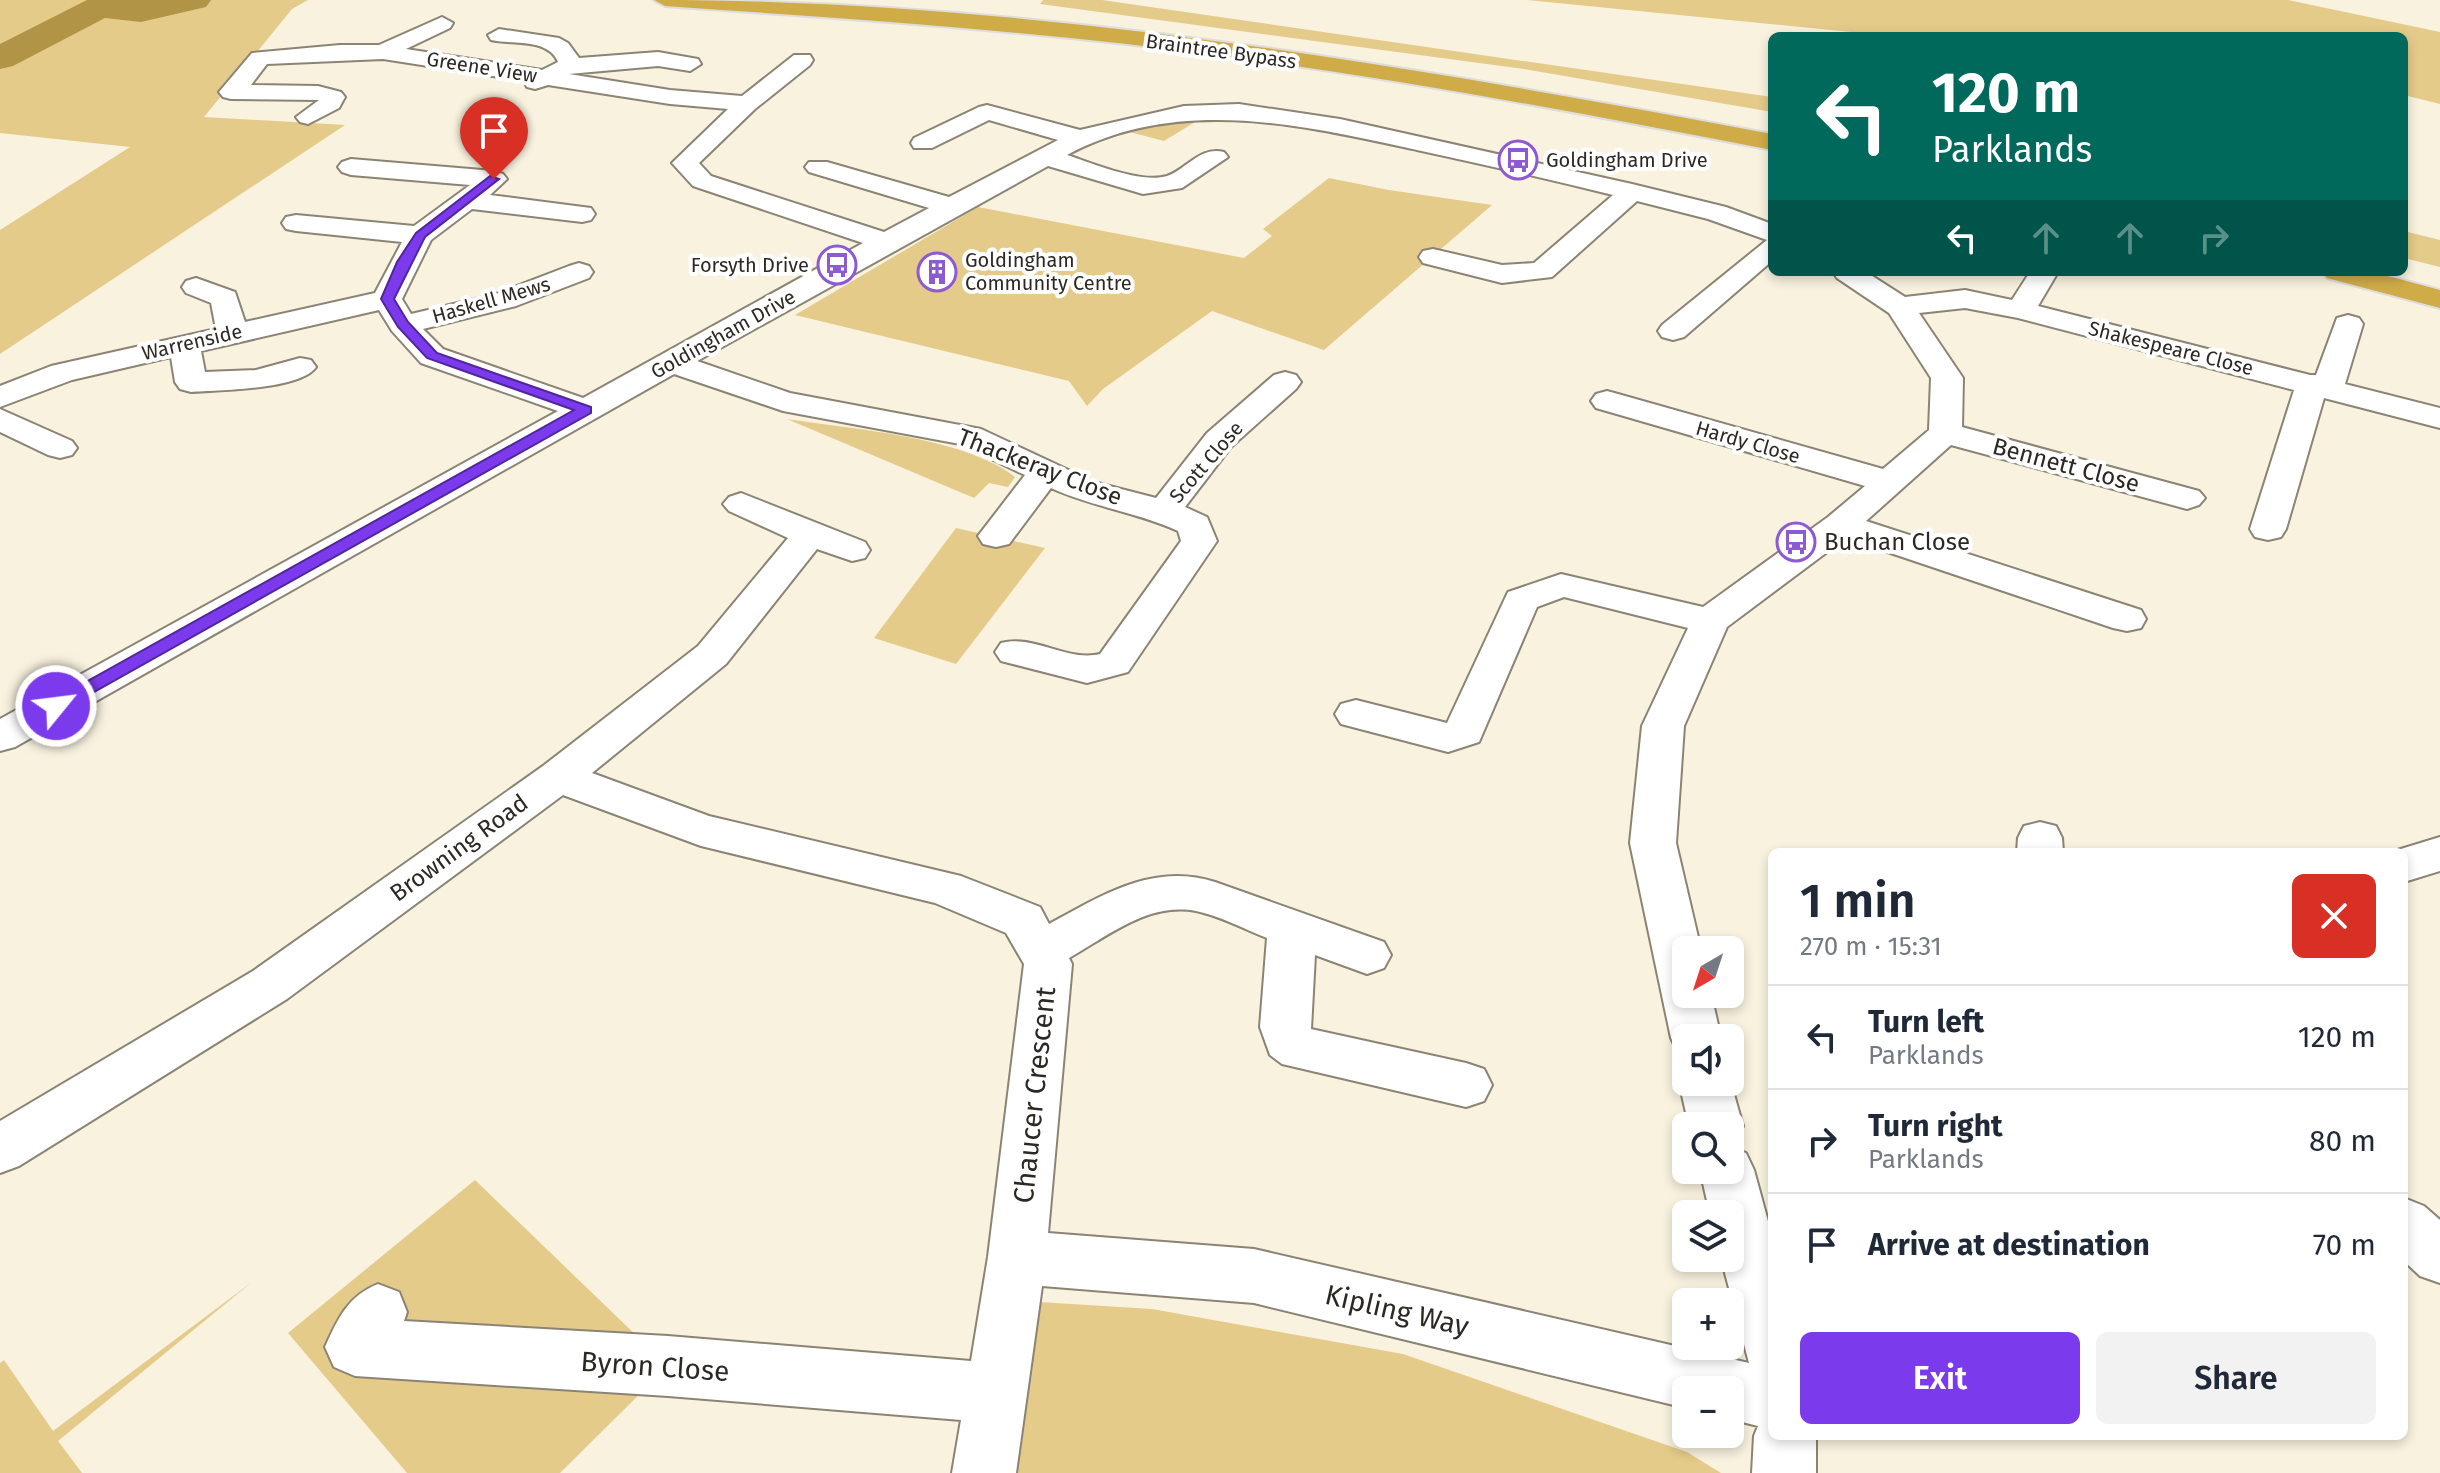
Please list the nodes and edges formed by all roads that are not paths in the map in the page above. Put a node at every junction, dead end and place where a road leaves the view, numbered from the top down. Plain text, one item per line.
1 (665, 0) edge
2 (829, 0) edge
3 (442, 23) dead end
4 (499, 35) dead end
5 (383, 52) junction
6 (802, 60) dead end
7 (690, 64) dead end
8 (570, 65) junction
9 (544, 77) junction
10 (552, 103) dead end
11 (747, 104) junction
12 (308, 117) dead end
13 (1768, 125) edge
14 (1080, 138) junction
15 (1768, 141) edge
16 (923, 143) dead end
17 (1046, 157) junction
18 (1215, 157) dead end
19 (351, 167) dead end
20 (818, 167) dead end
21 (1632, 192) junction
22 (466, 200) junction
23 (953, 207) junction
24 (582, 214) dead end
25 (296, 223) dead end
26 (1768, 232) edge
27 (420, 235) junction
28 (886, 242) junction
29 (1768, 250) edge
30 (1433, 257) dead end
31 (2408, 271) edge
32 (579, 272) dead end
33 (1853, 276) edge
34 (2041, 276) edge
35 (2353, 276) edge
36 (2440, 279) edge
37 (196, 287) dead end
38 (2440, 299) edge
39 (1900, 307) junction
40 (2020, 310) junction
41 (395, 312) junction
42 (2348, 324) dead end
43 (1673, 331) dead end
44 (232, 333) junction
45 (184, 343) junction
46 (673, 363) junction
47 (300, 367) dead end
48 (1285, 382) dead end
49 (2319, 386) junction
50 (0, 397) edge
51 (1607, 401) dead end
52 (586, 410) junction
53 (2440, 418) edge
54 (0, 419) edge
55 (1945, 433) junction
56 (60, 448) dead end
57 (1045, 473) junction
58 (1890, 482) junction
59 (2187, 498) dead end
60 (741, 504) dead end
61 (1164, 511) junction
62 (1841, 525) junction
63 (2268, 529) dead end
64 (810, 534) junction
65 (996, 536) dead end
66 (852, 550) dead end
67 (2127, 619) dead end
68 (1710, 621) junction
69 (1015, 652) dead end
70 (1356, 714) dead end
71 (0, 737) edge
72 (558, 777) junction
73 (2440, 854) edge
74 (2408, 864) edge
75 (1291, 927) junction
76 (1673, 936) edge
77 (1041, 951) junction
78 (1367, 955) dead end
79 (1466, 1085) dead end
80 (0, 1149) edge
81 (1731, 1184) edge
82 (2408, 1228) edge
83 (1017, 1257) junction
84 (2440, 1257) edge
85 (378, 1312) dead end
86 (1768, 1332) edge
87 (996, 1393) junction
88 (1768, 1398) edge
89 (1785, 1440) edge
90 (984, 1473) edge
91 (1784, 1473) edge

1 - 15 highway, Braintree Bypass
2 - 13 highway, Braintree Bypass
3 - 5 street
4 - 8 street
5 - 9 street, Greene View
5 - 12 street, Greene View
6 - 11 street
7 - 8 street
8 - 9 street
9 - 10 street
9 - 11 street, Greene View
11 - 28 street
14 - 16 street
14 - 17 street, Goldingham Drive
14 - 21 street, Goldingham Drive
17 - 18 street
17 - 23 street, Goldingham Drive
19 - 22 street
20 - 23 street
21 - 26 street, Goldingham Drive
21 - 30 street
22 - 24 street
22 - 27 street
23 - 28 street, Goldingham Drive
25 - 27 street
27 - 41 street
28 - 46 street, Goldingham Drive
29 - 43 street
31 - 36 highway
32 - 41 street, Haskell Mews
33 - 39 street
34 - 40 street
35 - 38 highway
37 - 44 street
39 - 40 street, Shakespeare Close
39 - 55 street
40 - 49 street, Shakespeare Close
41 - 44 street, Warrenside
41 - 52 street
42 - 49 street
44 - 45 street, Warrenside
45 - 47 street
45 - 50 street, Warrenside
46 - 52 street, Goldingham Drive
46 - 57 street, Thackeray Close
48 - 61 street, Scott Close
49 - 53 street, Shakespeare Close
49 - 63 street
51 - 58 street, Hardy Close
52 - 71 street, Goldingham Drive
54 - 56 street
55 - 58 street
55 - 59 street, Bennett Close
57 - 61 street, Thackeray Close
57 - 65 street
58 - 62 street
60 - 64 street
61 - 69 street, Thackeray Close
62 - 67 street
62 - 68 street
64 - 66 street
64 - 72 street, Browning Road
68 - 70 street
68 - 76 street
72 - 77 street, Chaucer Crescent
72 - 80 street, Browning Road
73 - 74 street
75 - 77 street
75 - 78 street
75 - 79 street
77 - 83 street, Chaucer Crescent
81 - 86 street
82 - 84 street
83 - 87 street, Chaucer Crescent
83 - 88 street, Kipling Way
85 - 87 street, Byron Close
87 - 90 street, Chaucer Crescent
89 - 91 street

